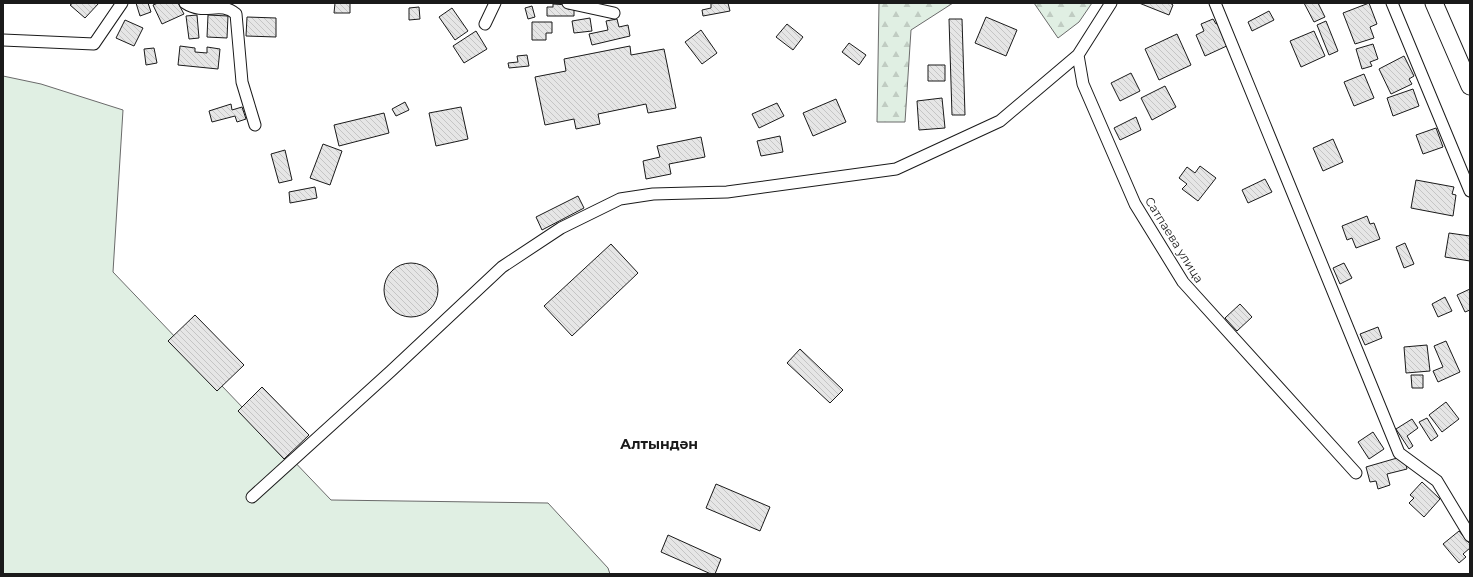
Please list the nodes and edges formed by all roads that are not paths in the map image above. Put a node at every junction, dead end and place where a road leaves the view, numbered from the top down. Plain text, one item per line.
1 (122, 3) edge
2 (185, 3) edge
3 (495, 3) edge
4 (568, 3) edge
5 (1110, 3) edge
6 (1215, 3) edge
7 (1392, 3) edge
8 (1434, 3) edge
9 (614, 13) dead end
10 (485, 24) dead end
11 (3, 40) edge
12 (1078, 54) junction
13 (1470, 86) edge
14 (256, 126) dead end
15 (1470, 191) edge
16 (1356, 472) dead end
17 (252, 496) dead end
18 (1470, 536) edge

1 - 11 street
2 - 14 street
3 - 10 street
4 - 9 street
5 - 12 street
6 - 18 street
7 - 15 street
8 - 13 main road
12 - 16 street, Сатпаева улица
12 - 17 street

